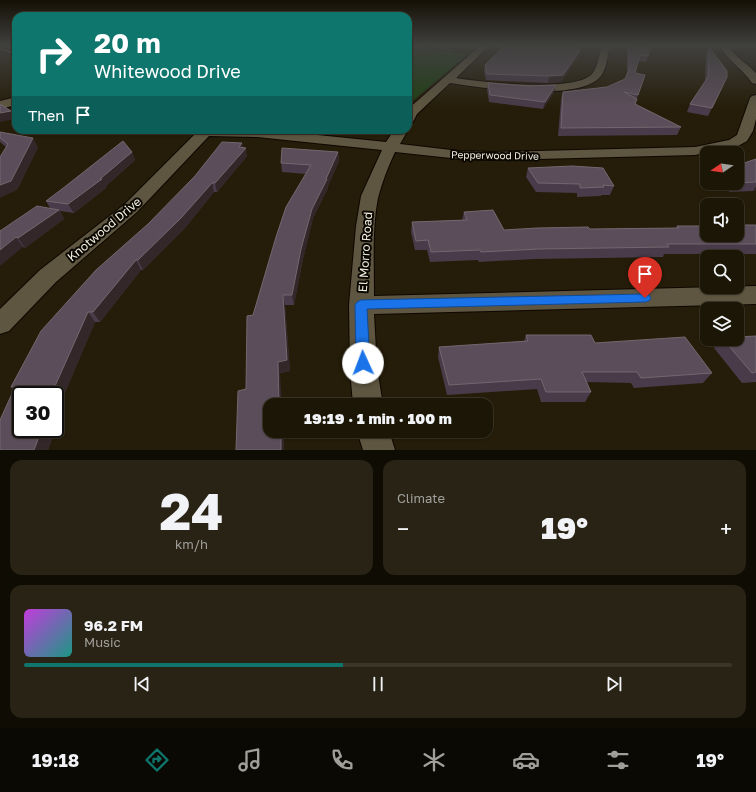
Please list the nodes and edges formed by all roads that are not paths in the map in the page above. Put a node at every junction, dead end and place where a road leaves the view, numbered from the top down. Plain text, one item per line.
1 (463, 66) edge
2 (600, 66) edge
3 (744, 66) edge
4 (447, 80) junction
5 (756, 81) edge
6 (756, 98) edge
7 (12, 102) edge
8 (0, 105) edge
9 (412, 112) edge
10 (203, 134) edge
11 (266, 134) edge
12 (398, 134) edge
13 (389, 148) junction
14 (756, 296) edge
15 (361, 305) junction
16 (0, 324) edge
17 (367, 398) edge
18 (375, 438) edge
19 (379, 450) edge

1 - 4 street
2 - 4 street
3 - 5 street
4 - 9 street
6 - 13 street, Pepperwood Drive
7 - 8 street
10 - 16 street, Knotwood Drive
11 - 13 street, Pepperwood Drive
12 - 13 street, El Morro Road
13 - 15 street, El Morro Road
14 - 15 street
15 - 17 street, El Morro Road
18 - 19 street

